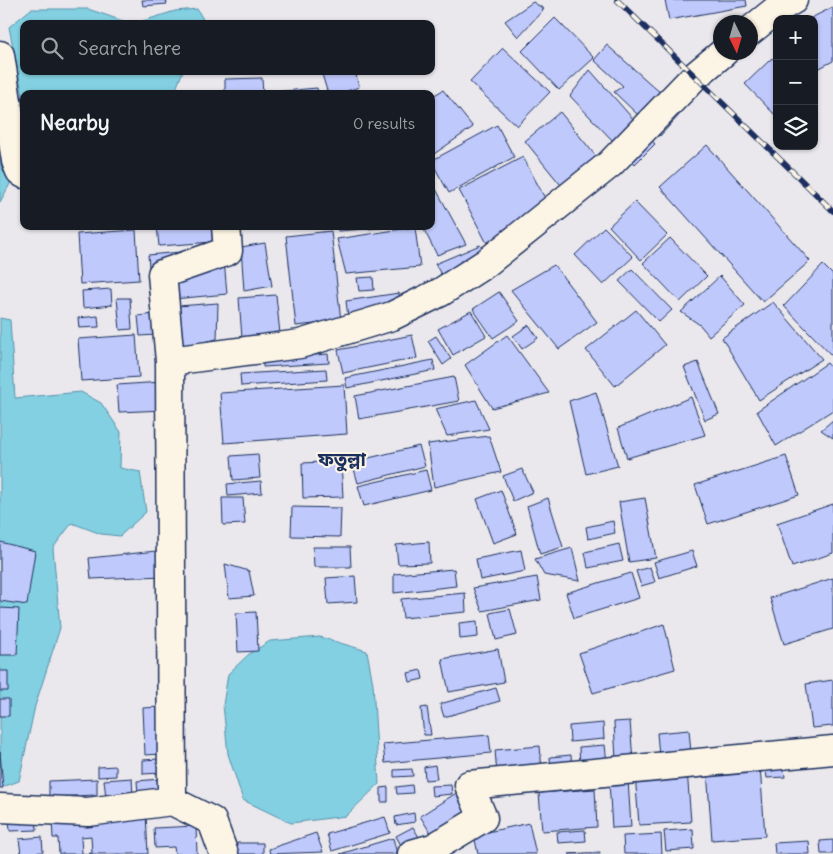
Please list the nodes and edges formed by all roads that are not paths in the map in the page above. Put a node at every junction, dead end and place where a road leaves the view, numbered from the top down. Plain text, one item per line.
1 (793, 0) edge
2 (758, 25) edge
3 (0, 55) edge
4 (714, 60) edge
5 (20, 171) edge
6 (226, 230) edge
7 (170, 362) junction
8 (833, 750) edge
9 (172, 801) junction
10 (0, 808) edge
11 (467, 841) edge
12 (224, 854) edge
13 (412, 854) edge

1 - 2 street
3 - 5 street
4 - 7 street
6 - 7 street
7 - 9 street
8 - 11 street
9 - 10 street
9 - 12 street
11 - 13 street

